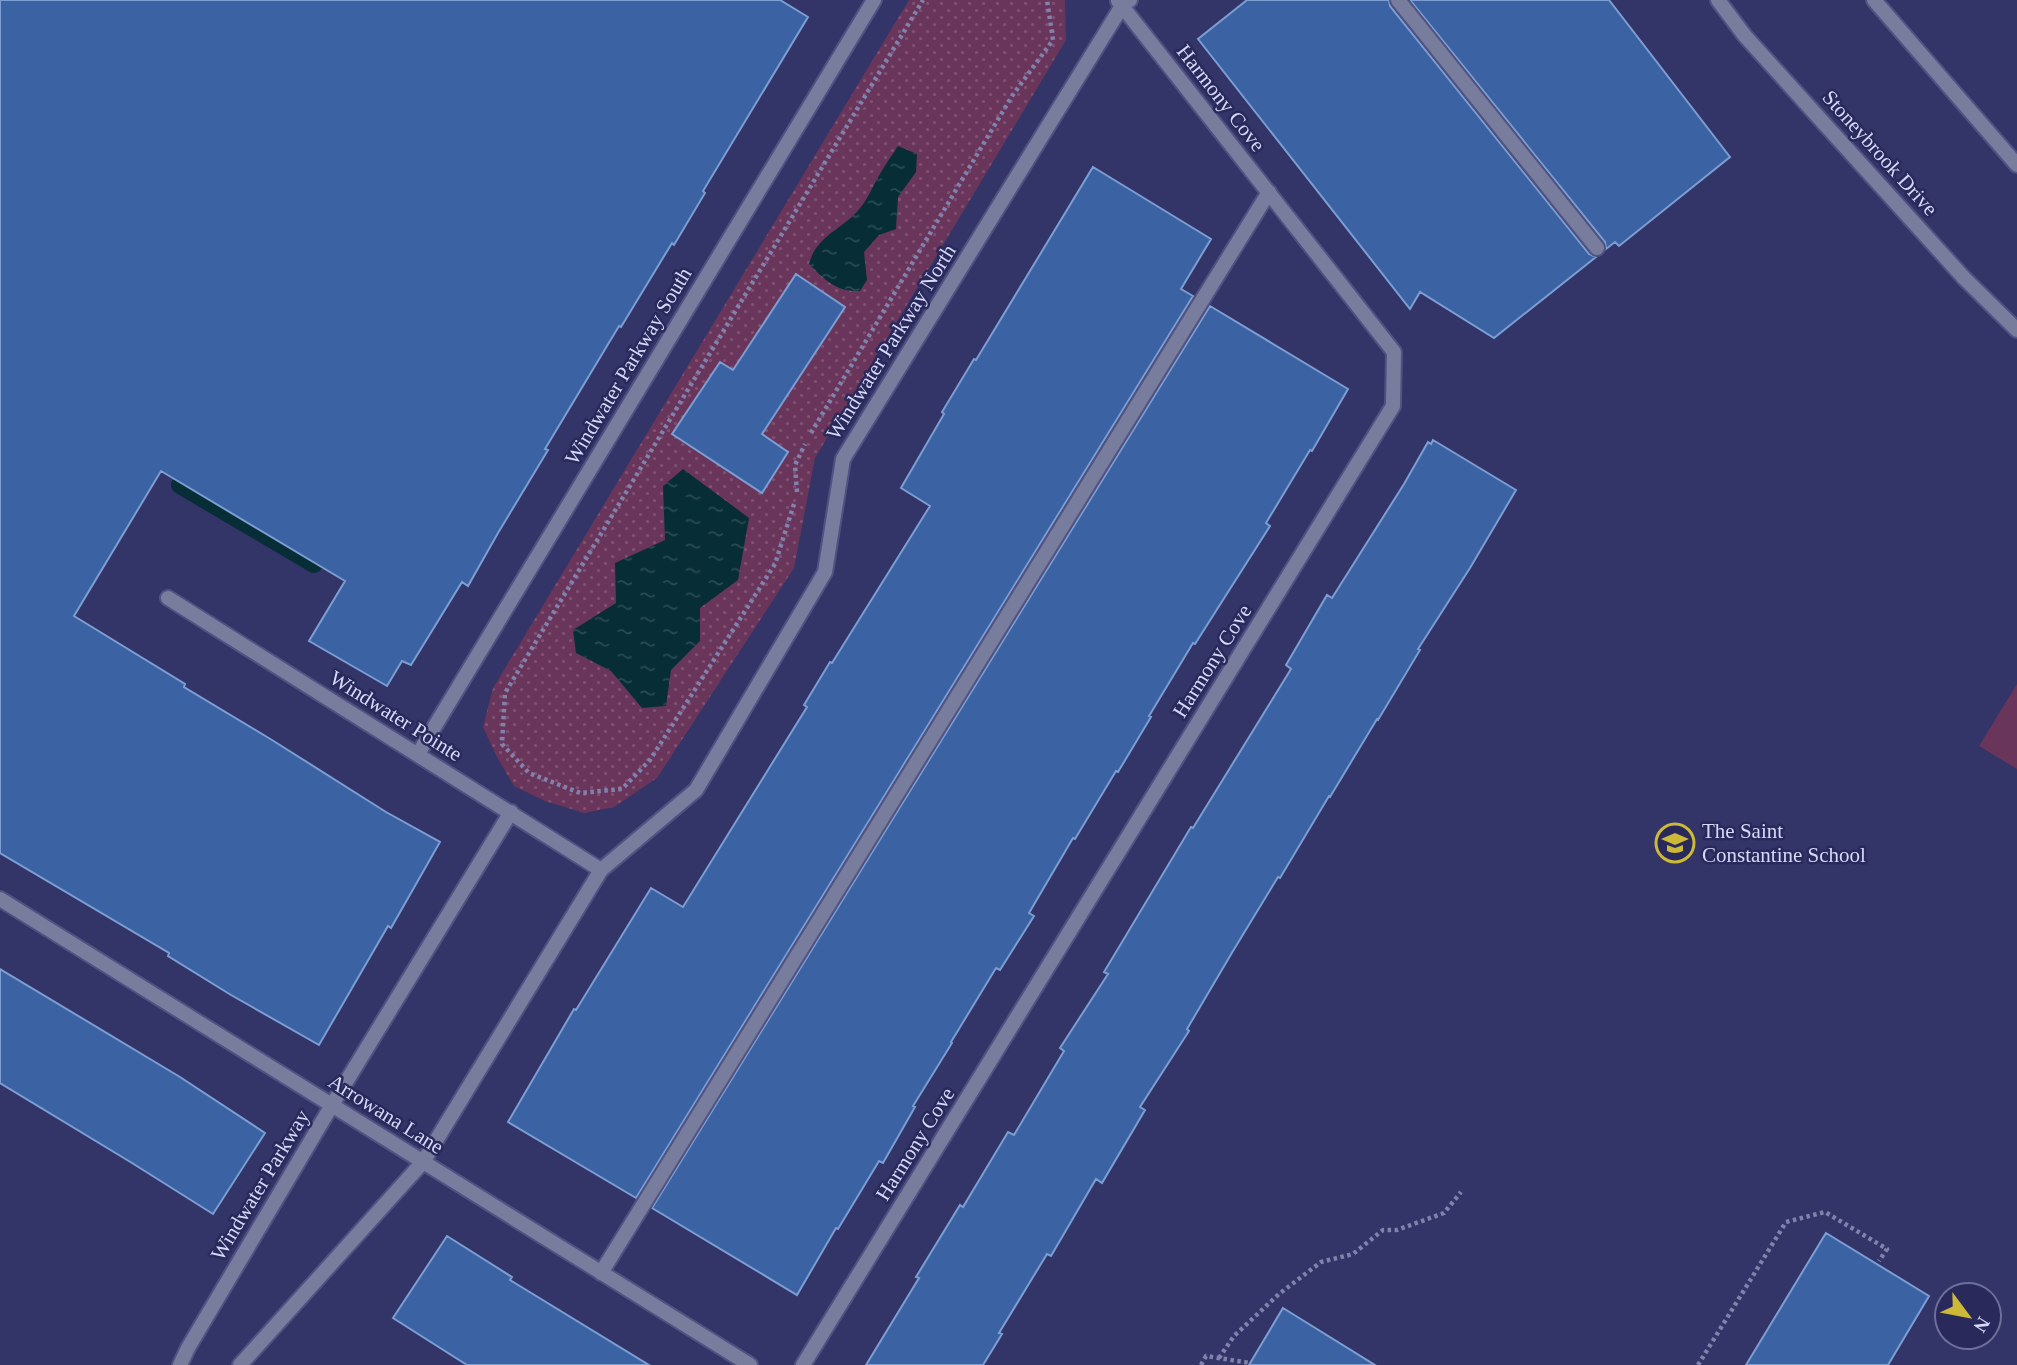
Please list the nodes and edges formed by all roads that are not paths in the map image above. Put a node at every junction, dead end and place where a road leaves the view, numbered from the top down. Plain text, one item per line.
1 (874, 0) edge
2 (1398, 0) edge
3 (1718, 0) edge
4 (1874, 0) edge
5 (1123, 2) edge
6 (2017, 166) edge
7 (1269, 192) junction
8 (1597, 248) dead end
9 (2017, 330) edge
10 (169, 598) dead end
11 (418, 754) junction
12 (510, 812) junction
13 (601, 870) junction
14 (0, 899) edge
15 (332, 1105) junction
16 (424, 1162) junction
17 (601, 1273) junction
18 (180, 1365) edge
19 (240, 1365) edge
20 (750, 1365) edge
21 (803, 1365) edge

1 - 11 street, Windwater Parkway South
2 - 8 street
3 - 9 street, Stoneybrook Drive
4 - 6 street
5 - 7 street, Harmony Cove
5 - 13 street, Windwater Parkway North
7 - 17 street
7 - 21 street, Harmony Cove
10 - 11 street, Windwater Pointe
11 - 12 street, Windwater Pointe
12 - 13 street, Windwater Pointe
12 - 15 street, Windwater Parkway
13 - 16 street
14 - 15 street, Arrowana Lane
15 - 16 street, Arrowana Lane
15 - 18 street, Windwater Parkway
16 - 17 street, Arrowana Lane
16 - 19 street
17 - 20 street, Arrowana Lane

